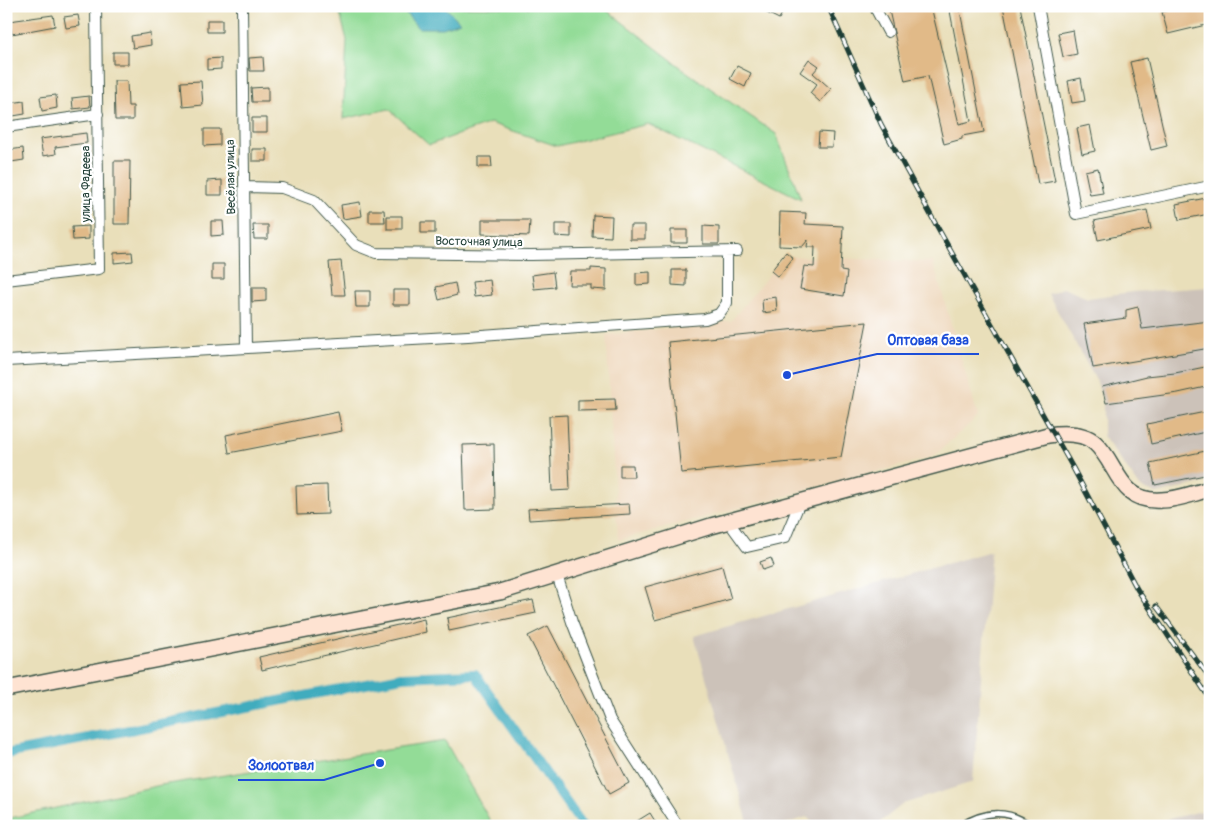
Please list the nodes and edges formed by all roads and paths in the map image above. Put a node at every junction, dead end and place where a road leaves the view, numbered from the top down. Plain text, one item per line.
1 (96, 6) edge
2 (242, 6) edge
3 (874, 6) edge
4 (1038, 6) edge
5 (888, 32) dead end
6 (98, 114) junction
7 (6, 127) edge
8 (1210, 186) edge
9 (245, 187) junction
10 (6, 280) edge
11 (246, 348) junction
12 (6, 361) edge
13 (1210, 489) edge
14 (800, 502) junction
15 (728, 521) junction
16 (557, 575) junction
17 (6, 689) edge
18 (678, 826) edge
19 (960, 826) edge
20 (1031, 826) edge

1 - 6 street, улица Фадеева
2 - 9 street, Весёлая улица
3 - 5 street
4 - 8 street
6 - 7 street
6 - 10 street, улица Фадеева
9 - 11 street, Весёлая улица
9 - 11 street, Восточная улица
11 - 12 street
13 - 14 main road
14 - 15 main road
14 - 15 street
15 - 16 main road
16 - 17 main road
16 - 18 street
19 - 20 lane

